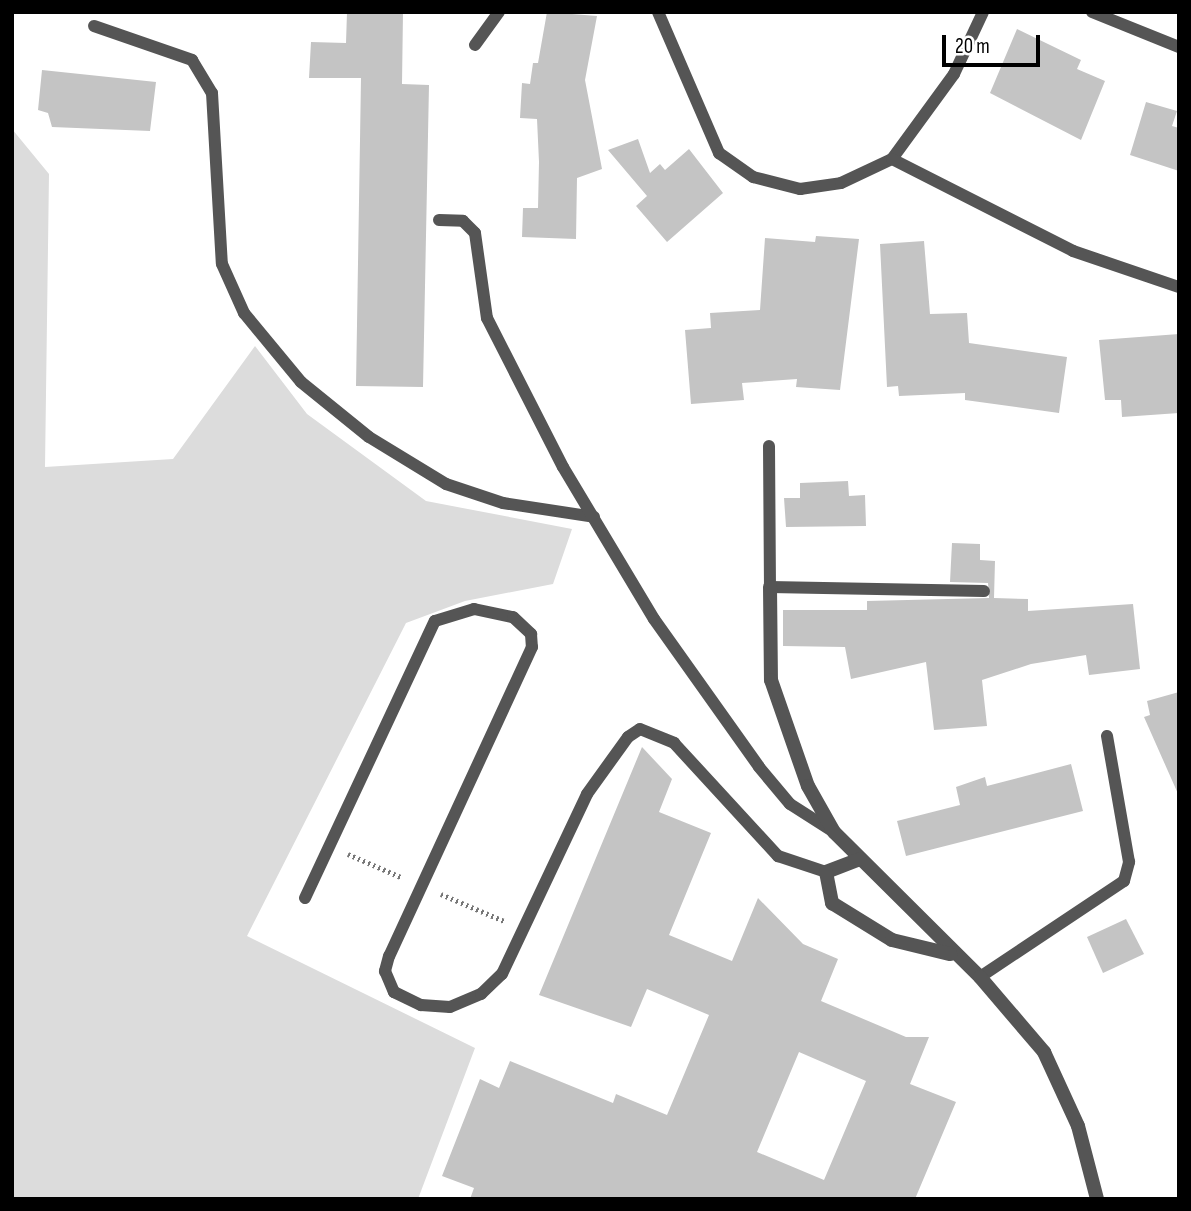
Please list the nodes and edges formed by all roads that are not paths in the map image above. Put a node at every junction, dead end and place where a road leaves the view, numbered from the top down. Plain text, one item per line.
1 (499, 12) edge
2 (659, 12) edge
3 (983, 12) edge
4 (1092, 12) edge
5 (94, 26) dead end
6 (475, 45) dead end
7 (1179, 47) edge
8 (892, 159) junction
9 (439, 220) dead end
10 (1179, 287) edge
11 (769, 446) dead end
12 (594, 517) junction
13 (770, 587) junction
14 (984, 591) dead end
15 (1107, 736) dead end
16 (834, 832) junction
17 (860, 859) junction
18 (826, 872) junction
19 (305, 898) dead end
20 (952, 954) junction
21 (980, 976) junction
22 (1097, 1199) edge

1 - 6 lane
2 - 8 lane
3 - 8 lane
4 - 7 lane
5 - 12 lane
8 - 10 lane
9 - 12 lane
11 - 13 lane
12 - 16 lane
13 - 14 lane
13 - 16 street
15 - 21 lane
16 - 17 street
17 - 18 street
17 - 20 street
18 - 19 lane
18 - 20 street
20 - 21 street
21 - 22 street

